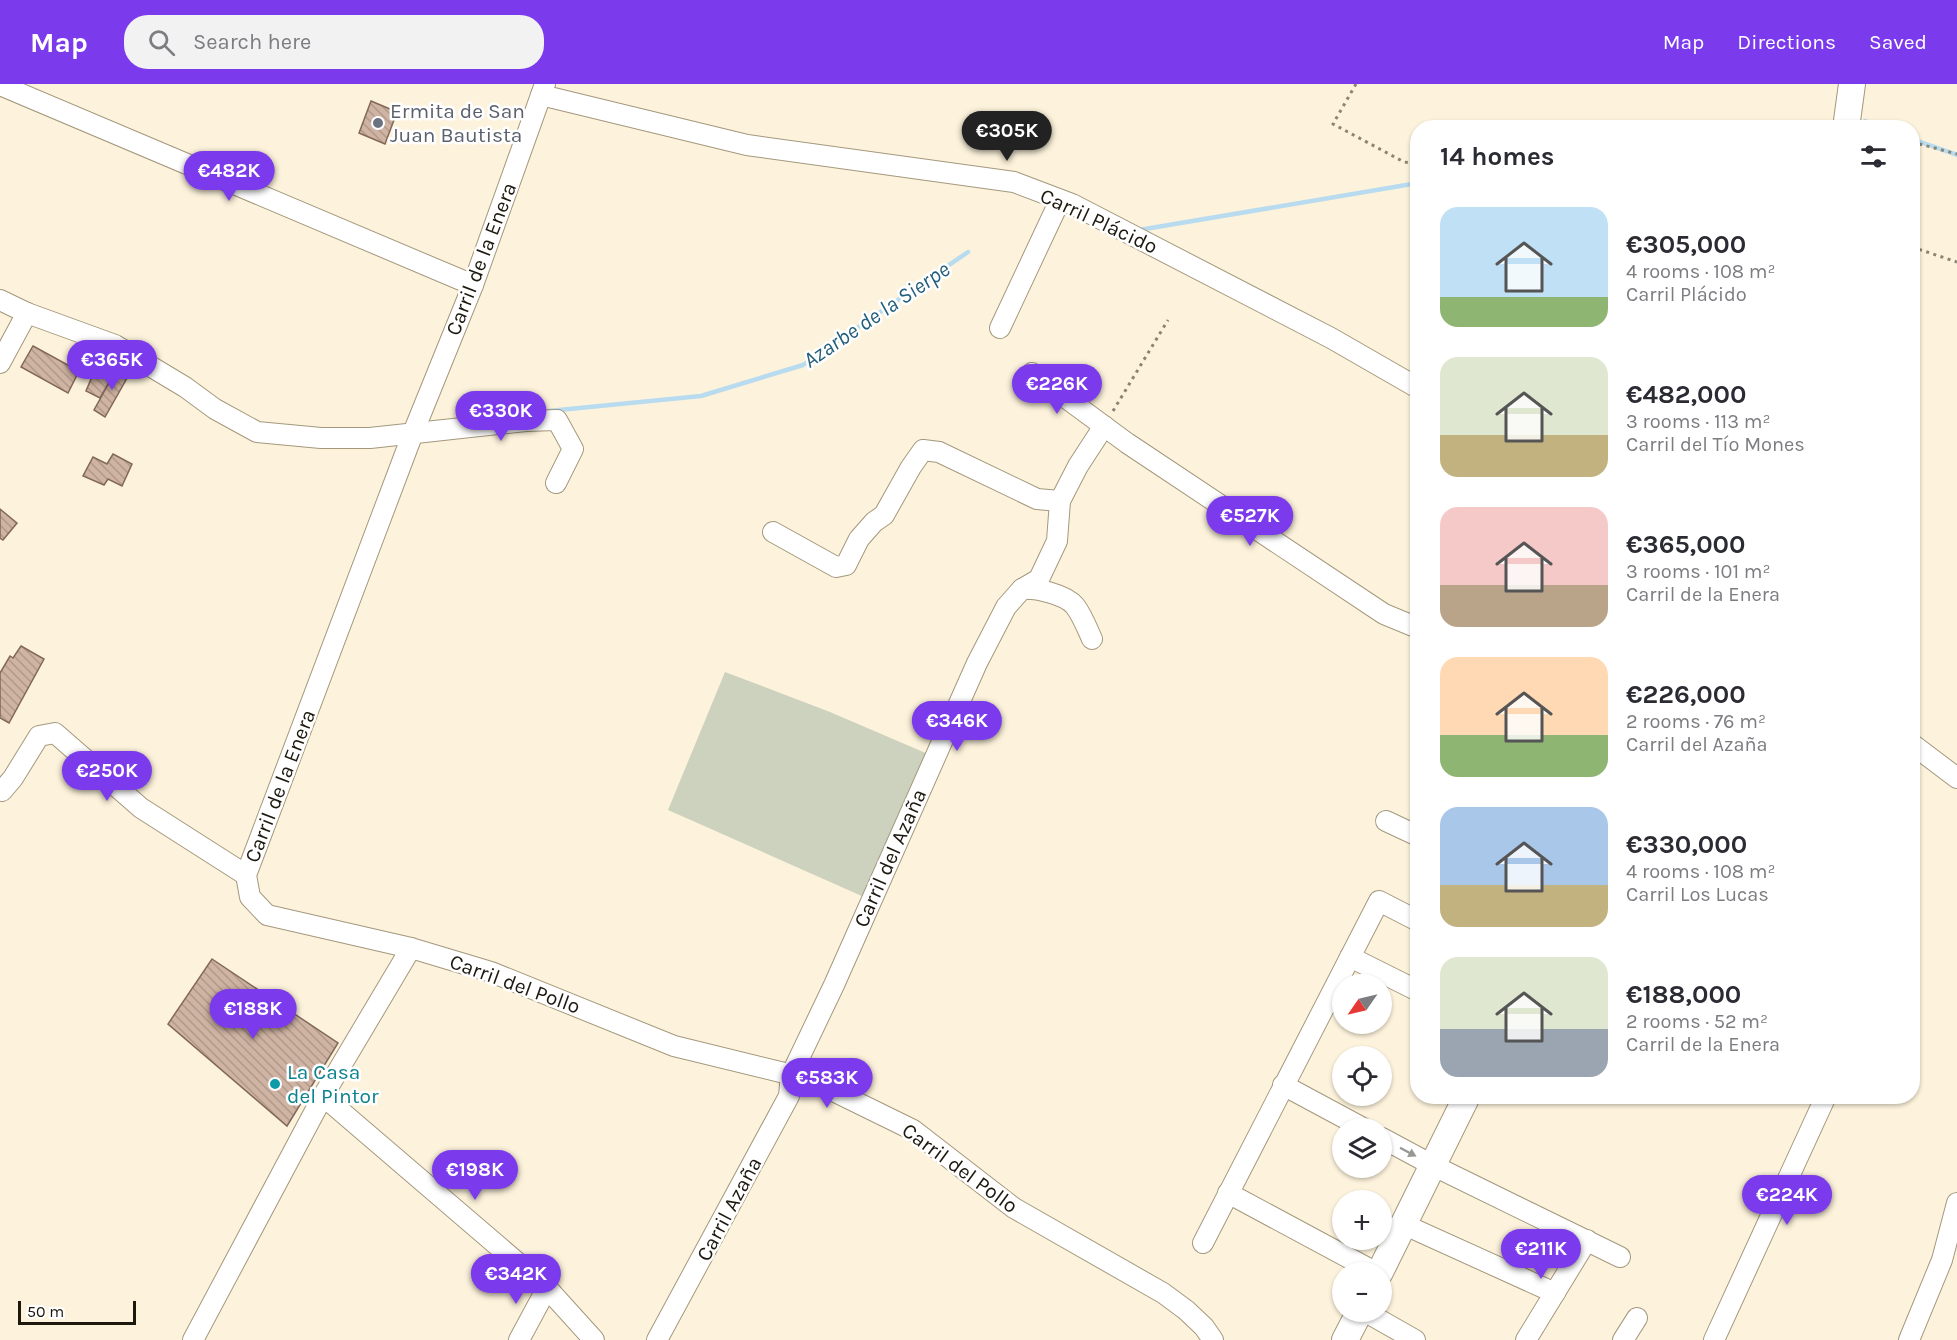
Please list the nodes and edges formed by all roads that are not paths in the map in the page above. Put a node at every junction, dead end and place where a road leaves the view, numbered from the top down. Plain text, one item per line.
1 (1852, 84) edge
2 (0, 85) edge
3 (543, 90) edge
4 (1847, 120) edge
5 (1060, 200) junction
6 (472, 285) junction
7 (0, 300) edge
8 (27, 313) junction
9 (1000, 328) dead end
10 (0, 363) edge
11 (1032, 373) dead end
12 (1410, 383) edge
13 (1104, 426) junction
14 (413, 433) junction
15 (556, 483) dead end
16 (1060, 501) junction
17 (773, 532) dead end
18 (1022, 589) junction
19 (1410, 625) edge
20 (1092, 639) dead end
21 (1920, 750) edge
22 (1957, 777) edge
23 (0, 790) edge
24 (1386, 821) dead end
25 (1410, 832) edge
26 (246, 875) junction
27 (1410, 917) edge
28 (411, 948) junction
29 (1350, 957) junction
30 (1410, 987) edge
31 (791, 1075) junction
32 (1283, 1085) junction
33 (322, 1096) junction
34 (1463, 1104) edge
35 (1822, 1104) edge
36 (1344, 1118) edge
37 (1392, 1143) edge
38 (1434, 1166) junction
39 (1228, 1193) junction
40 (1957, 1203) edge
41 (1405, 1225) junction
42 (1587, 1240) junction
43 (1203, 1243) dead end
44 (1620, 1257) dead end
45 (1356, 1262) edge
46 (1385, 1262) edge
47 (547, 1288) junction
48 (1555, 1293) junction
49 (1637, 1318) dead end
50 (1356, 1322) edge
51 (1382, 1322) edge
52 (193, 1340) edge
53 (519, 1340) edge
54 (594, 1340) edge
55 (657, 1340) edge
56 (1213, 1340) edge
57 (1345, 1340) edge
58 (1415, 1340) edge
59 (1526, 1340) edge
60 (1623, 1340) edge
61 (1714, 1340) edge
62 (1909, 1340) edge

1 - 4 main road
2 - 6 street
3 - 5 street, Carril Plácido
3 - 6 street, Carril de la Enera
5 - 9 street
5 - 12 street, Carril Plácido
6 - 14 street, Carril de la Enera
7 - 8 street
8 - 10 street
8 - 14 street
11 - 13 street
13 - 16 street, Carril del Azaña
13 - 19 street
14 - 15 street
14 - 26 street, Carril de la Enera
16 - 17 street
16 - 18 street, Carril del Azaña
18 - 20 street
18 - 31 street, Carril del Azaña
21 - 22 street
23 - 26 street
24 - 25 street
26 - 28 street, Carril de la Enera
27 - 29 street
28 - 31 street, Carril del Pollo
28 - 33 street
29 - 30 street
29 - 32 street
31 - 55 street, Carril Azaña
31 - 56 street, Carril del Pollo
32 - 36 street
32 - 39 street
33 - 47 street
33 - 52 street
34 - 38 main road
35 - 61 street
37 -> 38 street
38 - 41 main road
38 - 42 street
39 - 43 street
39 - 45 street
40 - 62 street
41 - 46 main road
41 - 48 street
42 - 44 street
42 - 48 street
47 - 53 street
47 - 54 street
48 - 59 street
49 - 60 street
50 - 57 main road
51 - 58 street

